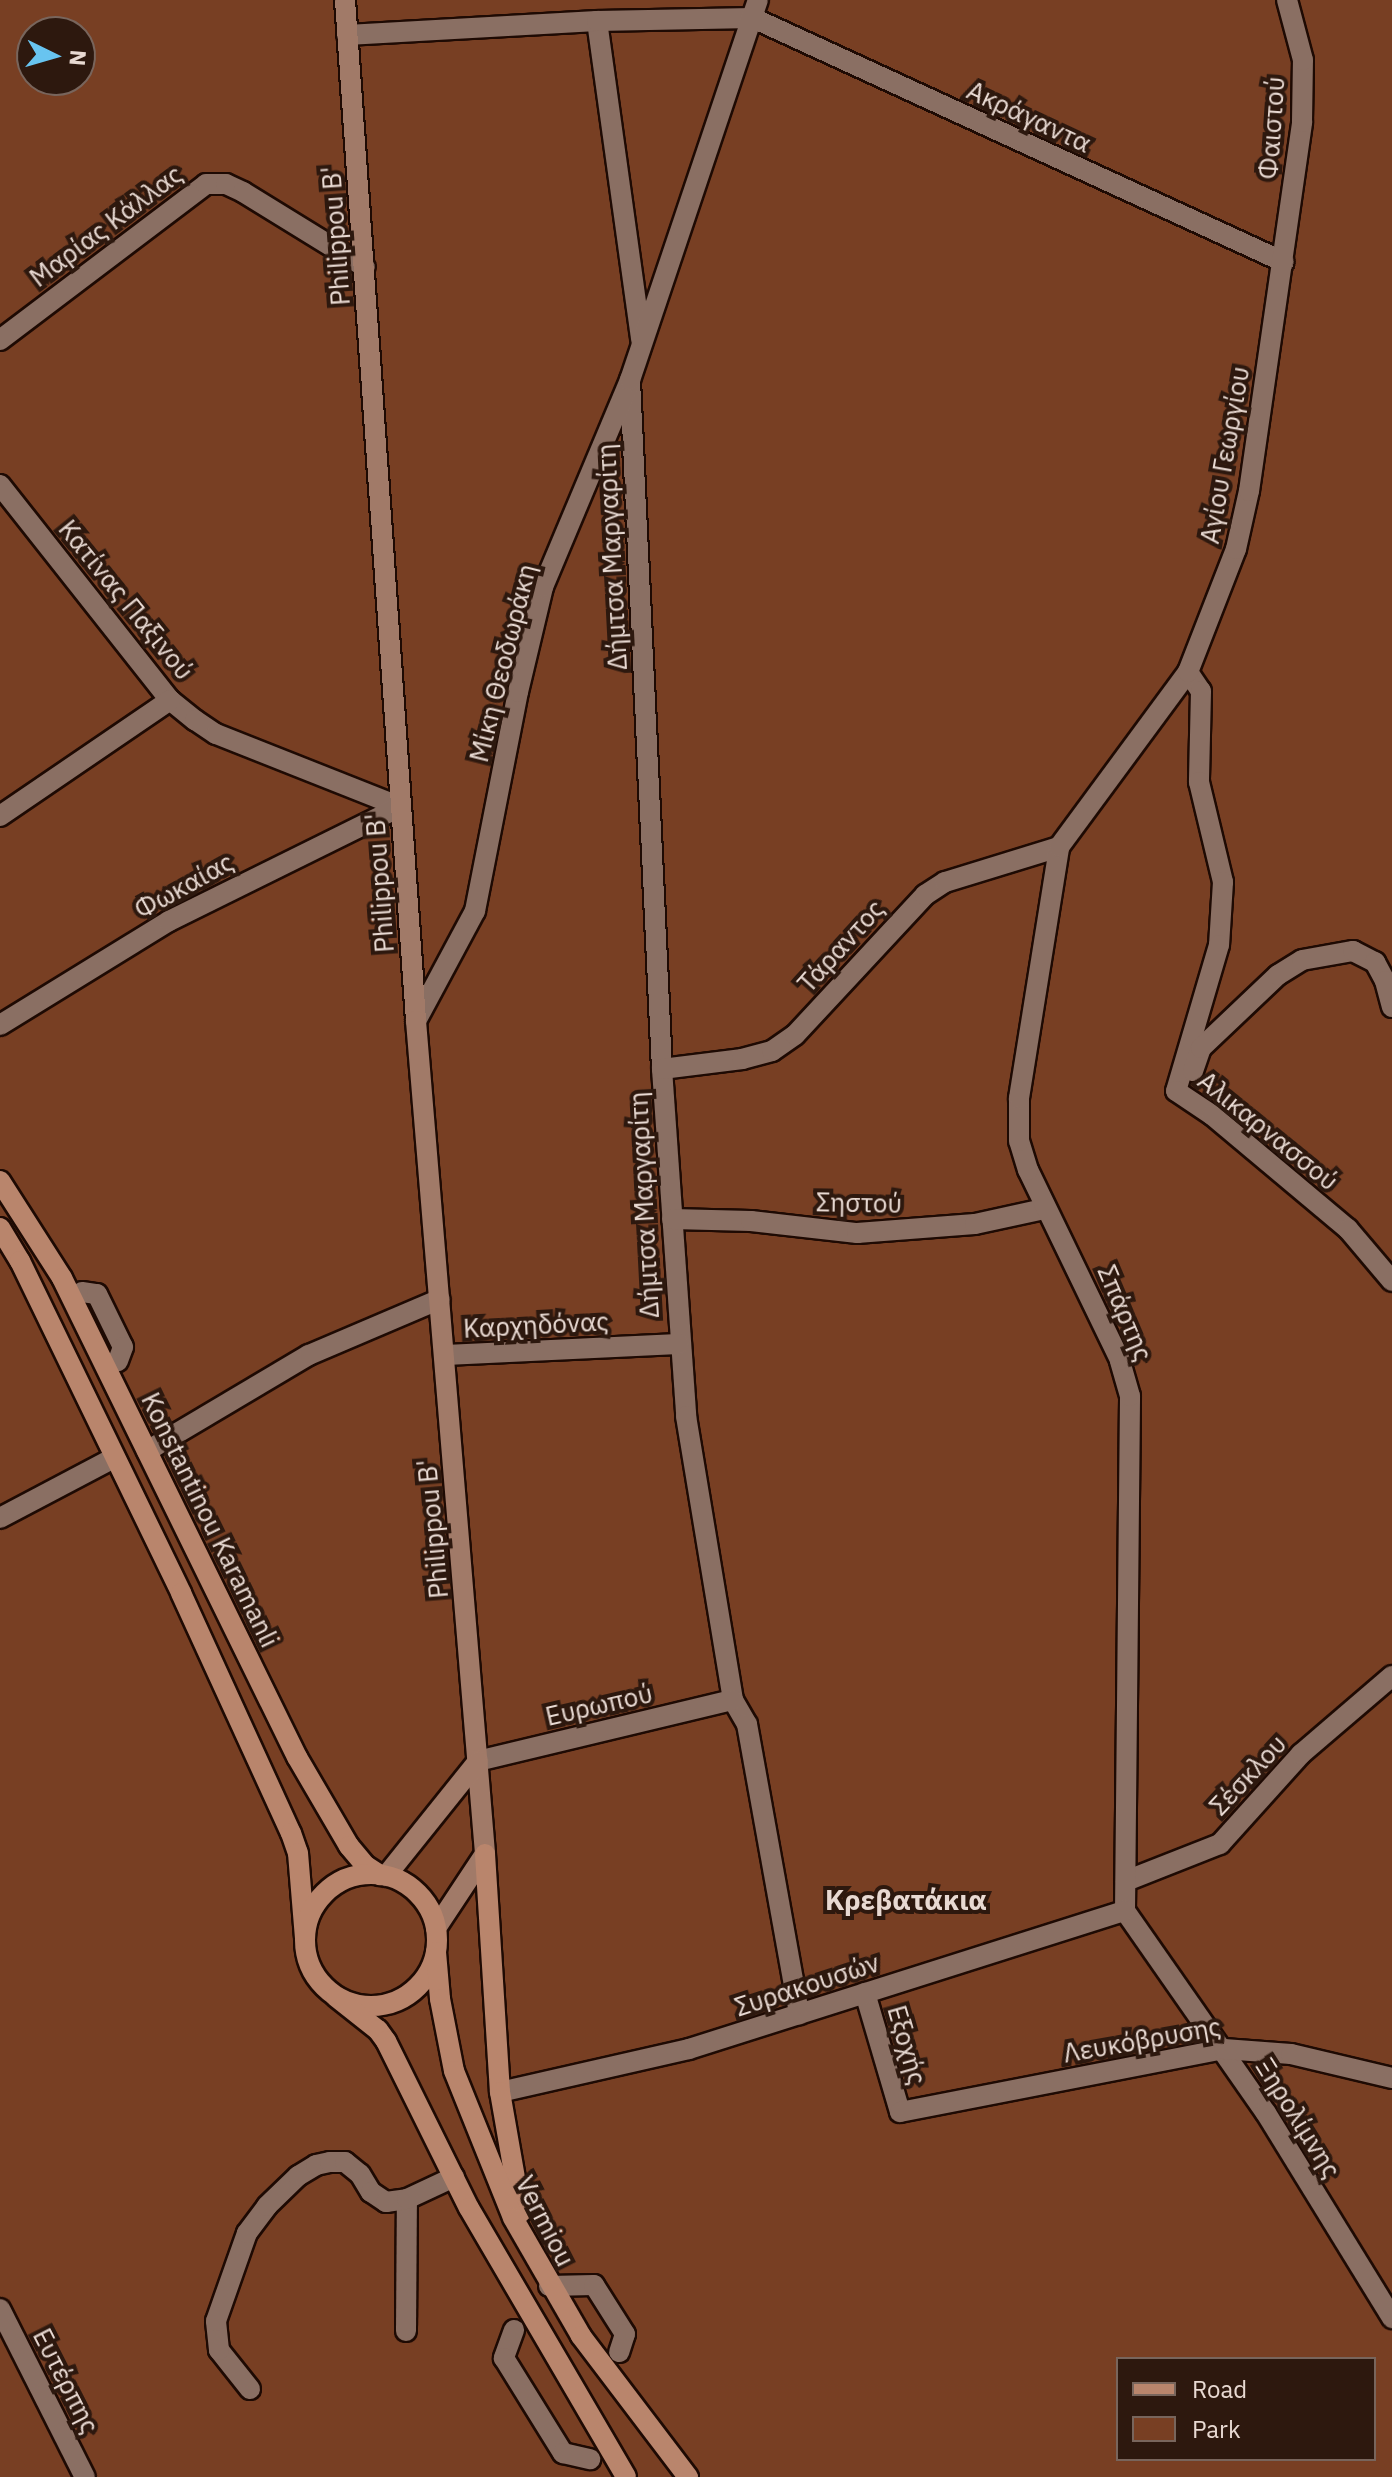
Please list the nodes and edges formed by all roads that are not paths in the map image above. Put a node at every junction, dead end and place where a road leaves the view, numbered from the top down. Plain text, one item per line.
1 (345, 0) edge
2 (1287, 0) edge
3 (756, 9) edge
4 (597, 21) junction
5 (347, 35) junction
6 (1284, 262) junction
7 (365, 267) junction
8 (0, 340) edge
9 (642, 344) junction
10 (630, 380) junction
11 (0, 485) edge
12 (1188, 672) junction
13 (170, 700) junction
14 (400, 807) junction
15 (0, 816) edge
16 (1059, 847) junction
17 (1392, 1007) edge
18 (416, 1021) junction
19 (0, 1025) edge
20 (662, 1069) junction
21 (1185, 1098) junction
22 (0, 1181) edge
23 (1044, 1209) junction
24 (672, 1219) junction
25 (0, 1228) edge
26 (1392, 1281) edge
27 (82, 1292) dead end
28 (440, 1299) junction
29 (679, 1344) junction
30 (445, 1355) junction
31 (118, 1361) dead end
32 (147, 1451) junction
33 (114, 1458) junction
34 (0, 1518) edge
35 (1392, 1676) edge
36 (733, 1700) junction
37 (478, 1761) junction
38 (485, 1854) junction
39 (383, 1876) junction
40 (1126, 1881) junction
41 (1125, 1911) junction
42 (436, 1928) junction
43 (305, 1938) junction
44 (436, 1952) junction
45 (865, 1993) junction
46 (336, 1997) junction
47 (799, 2014) junction
48 (1224, 2049) junction
49 (1392, 2078) edge
50 (500, 2092) junction
51 (900, 2112) joint
52 (454, 2177) junction
53 (407, 2199) junction
54 (549, 2286) junction
55 (0, 2309) edge
56 (1392, 2318) edge
57 (514, 2330) dead end
58 (406, 2331) dead end
59 (619, 2352) dead end
60 (250, 2389) dead end
61 (590, 2459) dead end
62 (85, 2477) edge
63 (626, 2477) edge
64 (688, 2477) edge

1 - 5 main road, Philippou B'
2 - 6 street, Φαιστού
3 - 4 street
3 - 6 street, Ακράγαντα
3 - 9 street, Μίκη Θεοδωράκη
4 - 5 street
4 - 9 street
5 - 7 main road, Philippou B'
6 - 12 street, Αγίου Γεωργίου
7 - 8 street, Μαρίας Κάλλας
7 - 14 main road, Philippou B'
9 - 10 street, Μίκη Θεοδωράκη
10 - 18 street, Μίκη Θεοδωράκη
10 - 20 street, Δήμτσα Μαργαρίτη
11 - 13 street, Κατίνας Παξινού
12 - 16 street, Αγίου Γεωργίου
12 - 21 street, Αλικαρνασσού
13 - 14 street, Κατίνας Παξινού
13 - 15 street
14 - 18 main road, Philippou B'
14 - 19 street, Φωκαίας
16 - 20 street, Τάραντος
16 - 23 street, Σπάρτης
17 - 21 street
18 - 28 main road, Philippou B'
20 - 24 street, Δήμτσα Μαργαρίτη
21 - 26 street, Αλικαρνασσού
22 - 32 main road, Konstantinou Karamanli
23 - 24 street, Σηστού
23 - 40 street, Σπάρτης
24 - 29 street, Δήμτσα Μαργαρίτη
25 - 33 main road
27 - 31 street
28 - 30 main road, Philippou B'
28 - 32 street
29 - 30 street, Καρχηδόνας
29 - 36 street, Δήμτσα Μαργαρίτη
30 - 37 main road, Philippou B'
32 - 39 main road, Konstantinou Karamanli
33 - 34 street
33 - 43 main road
35 - 40 street, Σέσκλου
36 - 37 street, Ευρωπού
36 - 47 street, Δήμτσα Μαργαρίτη
37 - 38 main road, Philippou B'
37 - 39 main road
38 - 42 main road
38 - 50 main road
39 - 42 main road
39 - 43 main road
40 - 41 street, Σπάρτης
41 - 45 street, Συρακουσών
41 - 48 street, Ξηρολίμνης
42 - 44 main road
43 - 46 main road
44 - 46 main road
44 - 54 main road, Vermiou
45 - 47 street, Συρακουσών
45 - 51 street, Εξοχής
46 - 52 main road
47 - 50 street, Συρακουσών
48 - 49 street, Λευκόβρυσης
48 - 51 street, Λευκόβρυσης
48 - 56 street, Ξηρολίμνης
50 - 54 main road
52 - 53 street
52 - 63 main road
53 - 58 street
53 - 60 street
54 - 59 street
54 - 64 main road, Vermiou
55 - 62 street, Ευτέρπης
57 - 61 street

